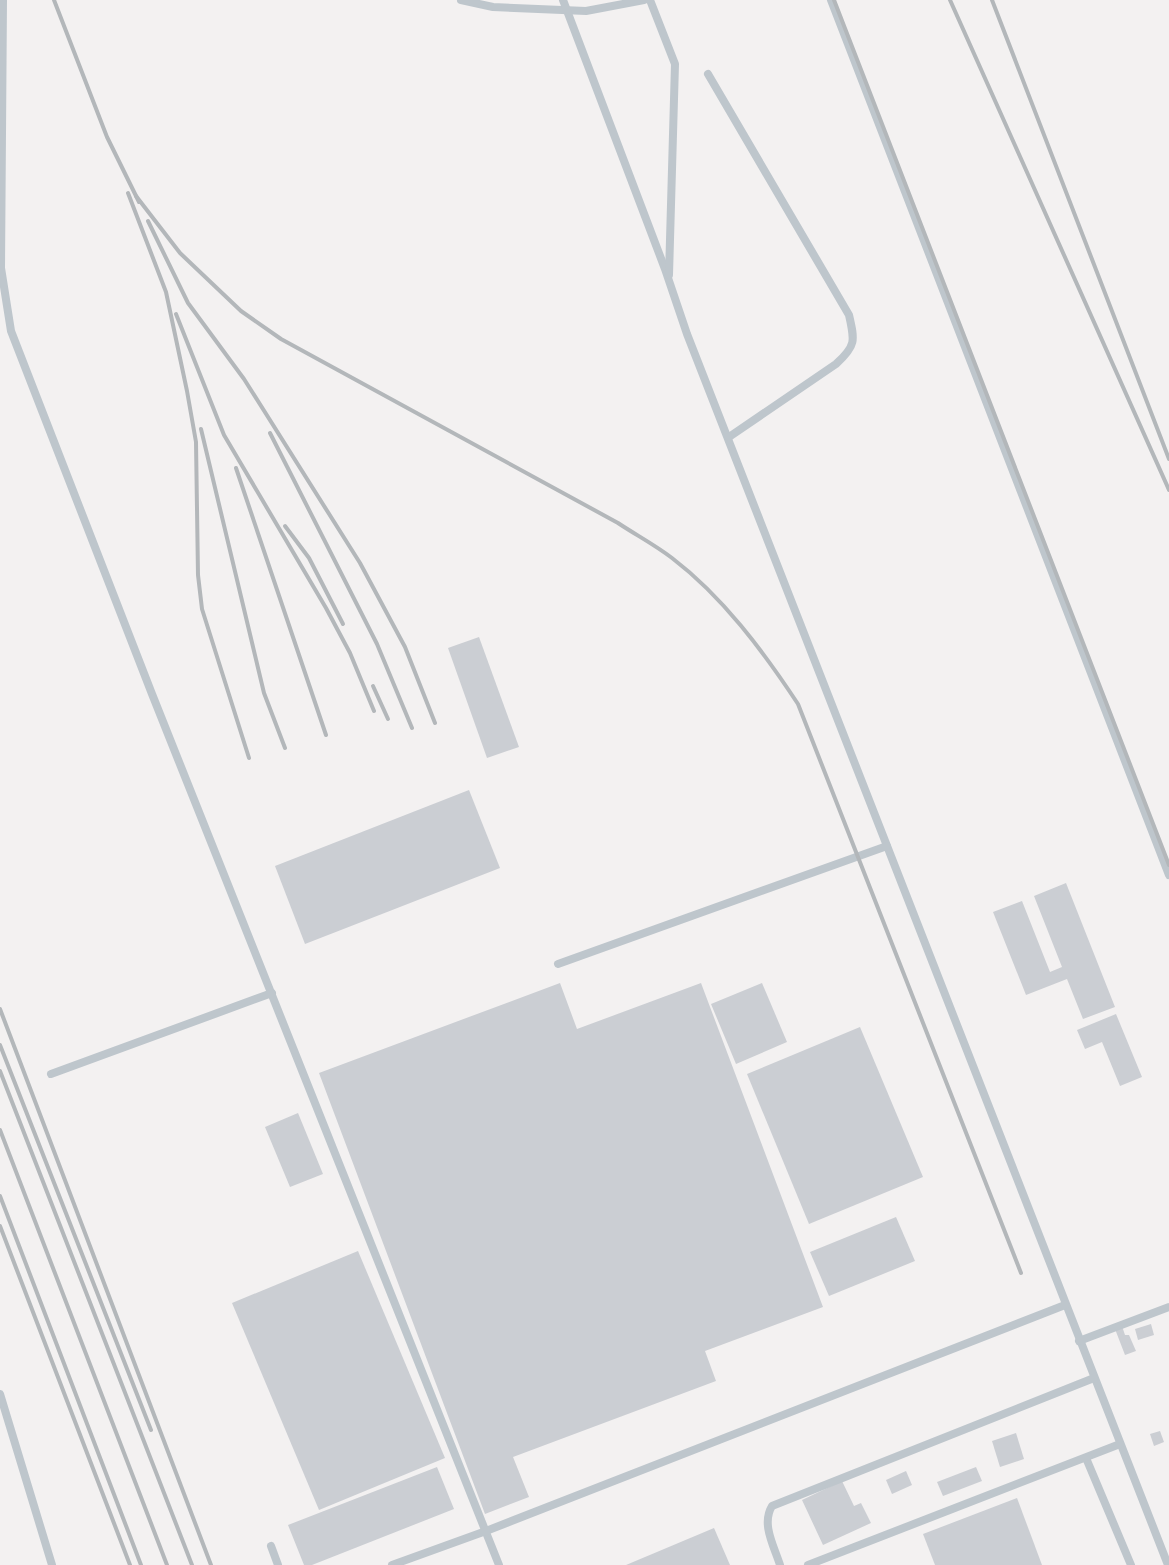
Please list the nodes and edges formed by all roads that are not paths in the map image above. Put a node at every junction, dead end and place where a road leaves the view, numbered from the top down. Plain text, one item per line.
1 (3, 0) edge
2 (461, 0) edge
3 (563, 0) edge
4 (644, 0) edge
5 (651, 0) edge
6 (831, 0) edge
7 (567, 10) junction
8 (708, 74) dead end
9 (669, 282) junction
10 (729, 436) junction
11 (886, 846) junction
12 (1169, 875) edge
13 (558, 964) dead end
14 (272, 993) junction
15 (51, 1074) dead end
16 (1065, 1305) junction
17 (1169, 1307) edge
18 (1079, 1341) junction
19 (1094, 1378) junction
20 (0, 1394) edge
21 (1120, 1444) junction
22 (1086, 1458) junction
23 (486, 1531) junction
24 (271, 1546) dead end
25 (52, 1565) edge
26 (278, 1565) edge
27 (392, 1565) edge
28 (499, 1565) edge
29 (780, 1565) edge
30 (808, 1565) edge
31 (1131, 1565) edge
32 (1168, 1565) edge

1 - 14 lane
2 - 7 lane
3 - 7 lane
4 - 7 lane
5 - 9 lane
6 - 12 lane
7 - 9 lane
8 - 10 lane
9 - 10 lane
10 - 11 lane
11 - 13 lane
11 - 16 lane
14 - 15 lane
14 - 23 lane
16 - 18 lane
16 - 23 lane
17 - 18 lane
18 - 19 lane
19 - 21 lane
19 - 29 lane
20 - 25 lane
21 - 22 lane
21 - 32 lane
22 - 30 lane
22 - 31 lane
23 - 27 lane
23 - 28 lane
24 - 26 lane

